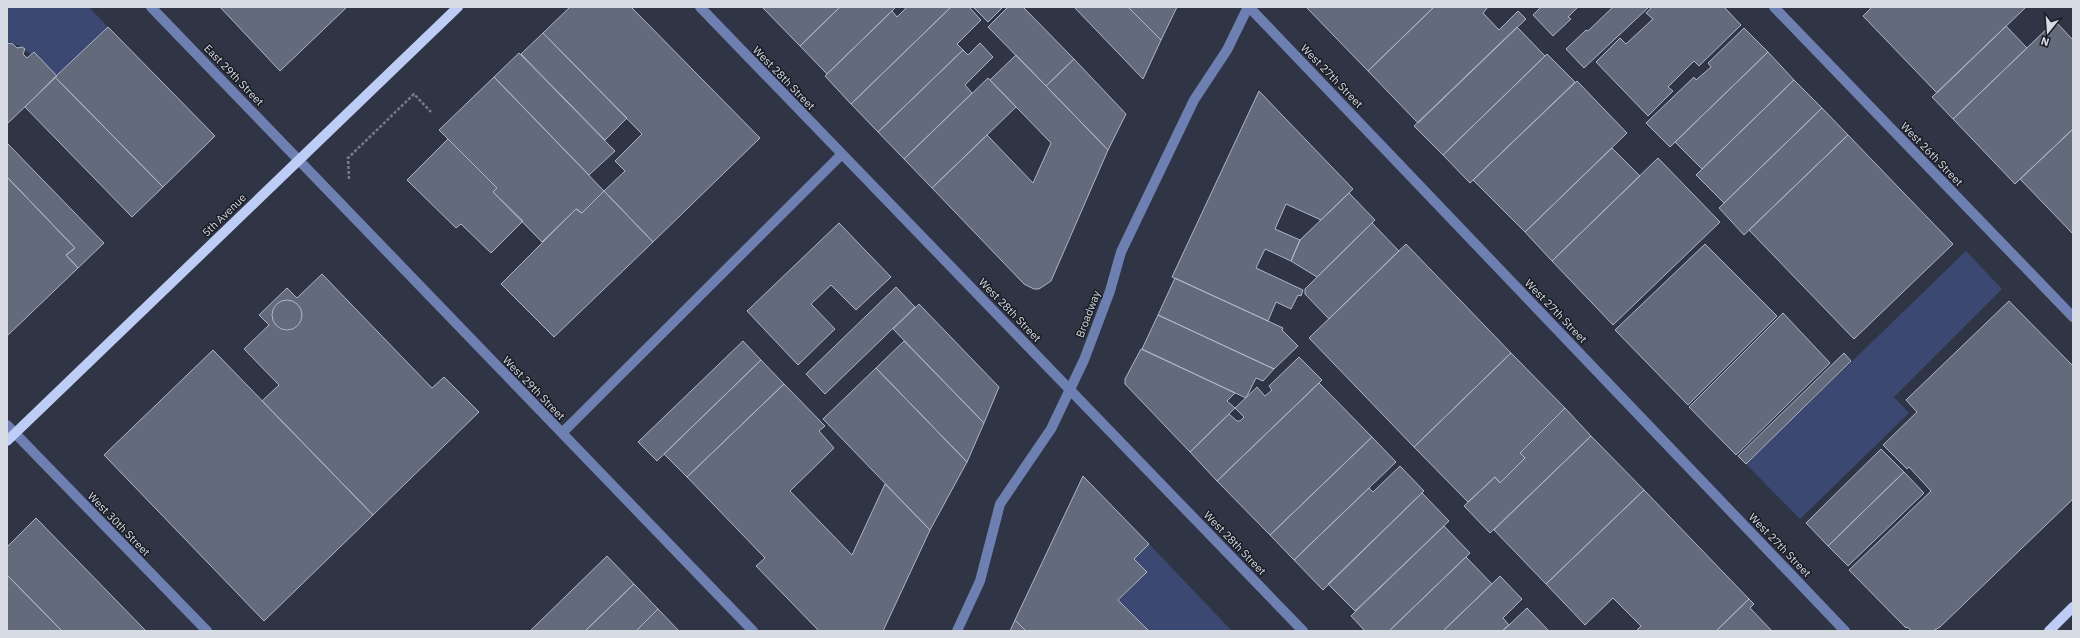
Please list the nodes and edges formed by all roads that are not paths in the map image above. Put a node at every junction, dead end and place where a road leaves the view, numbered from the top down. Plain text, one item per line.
1 (151, 7) edge
2 (458, 7) edge
3 (700, 7) edge
4 (1249, 7) edge
5 (1774, 7) edge
6 (842, 155) junction
7 (299, 160) junction
8 (2073, 317) edge
9 (1070, 389) junction
10 (7, 425) edge
11 (15, 433) junction
12 (562, 433) junction
13 (7, 441) edge
14 (2073, 607) edge
15 (207, 631) edge
16 (753, 631) edge
17 (957, 631) edge
18 (1303, 631) edge
19 (1846, 631) edge
20 (2049, 631) edge

1 - 7 street, East 29th Street
2 - 7 main road, 5th Avenue
3 - 6 street, West 28th Street
4 - 9 street, Broadway
4 - 19 street, West 27th Street
5 - 8 street, West 26th Street
6 - 9 street, West 28th Street
6 - 12 street
7 - 11 main road, 5th Avenue
7 - 12 street, West 29th Street
9 - 17 street, Broadway
9 - 18 street, West 28th Street
10 - 11 street, West 30th Street
11 - 13 main road, 5th Avenue
11 - 15 street, West 30th Street
12 - 16 street, West 29th Street
14 - 20 main road

